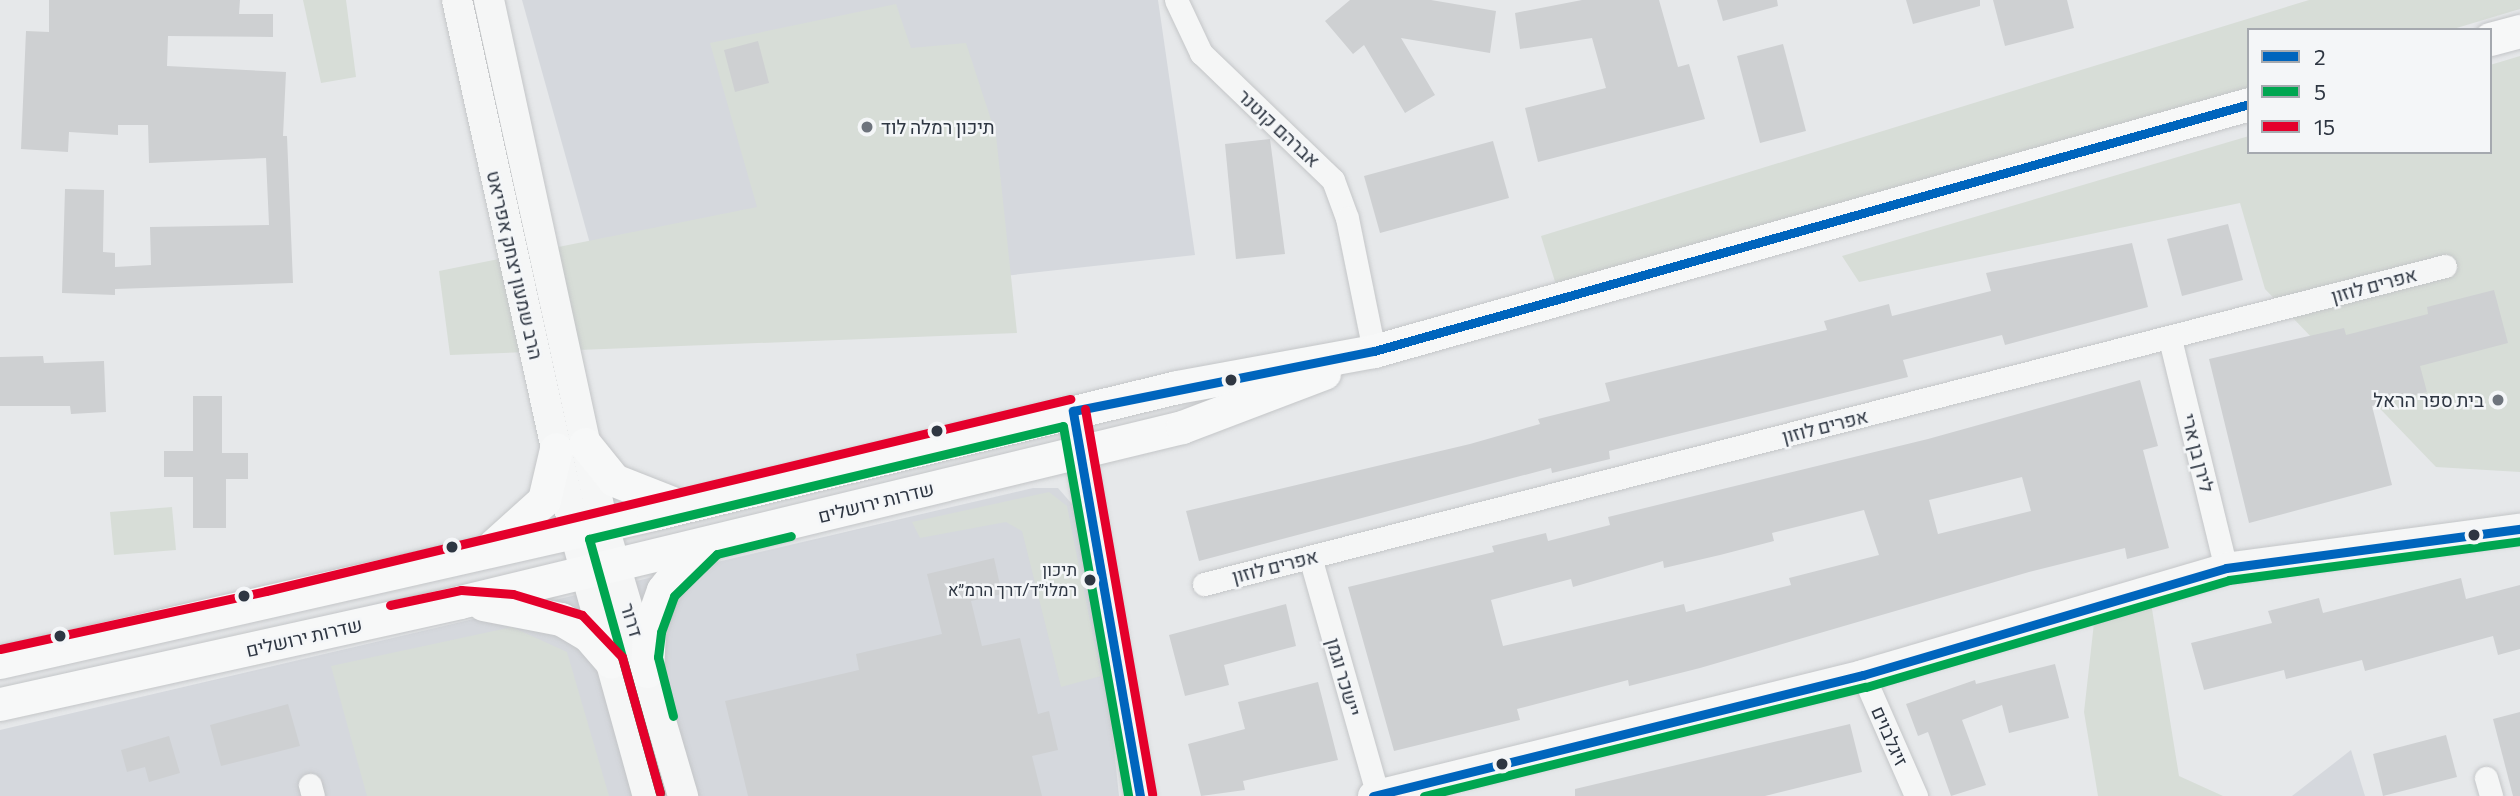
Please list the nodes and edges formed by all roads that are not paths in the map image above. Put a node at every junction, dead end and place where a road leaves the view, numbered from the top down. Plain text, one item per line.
1 (457, 0) edge
2 (489, 0) edge
3 (1177, 0) edge
4 (2520, 31) edge
5 (2492, 38) edge
6 (2247, 105) edge
7 (2445, 266) dead end
8 (2170, 339) junction
9 (1374, 351) junction
10 (1073, 411) junction
11 (570, 447) junction
12 (1080, 452) junction
13 (682, 507) junction
14 (589, 527) junction
15 (2520, 529) edge
16 (710, 543) junction
17 (488, 549) junction
18 (1310, 557) junction
19 (600, 568) junction
20 (2226, 568) junction
21 (1204, 584) dead end
22 (460, 602) junction
23 (611, 661) junction
24 (0, 662) edge
25 (647, 671) junction
26 (1863, 675) junction
27 (0, 704) edge
28 (648, 796) edge
29 (683, 796) edge
30 (1140, 796) edge
31 (1376, 796) edge
32 (1916, 796) edge

1 - 11 street, הרב שמעון יצחק אפריאט
2 - 11 street, הרב שמעון יצחק אפריאט
3 - 9 street, אברהם קוטנר
4 - 5 main road
6 - 9 main road, שדרות ירושלים
7 - 8 street, אפרים לוזון
8 - 18 street, אפרים לוזון
8 - 20 street, לירן בן ארי
9 - 10 main road, שדרות ירושלים
9 - 12 main road, שדרות ירושלים
10 - 12 street
10 - 13 main road, שדרות ירושלים
11 - 13 main road
11 - 14 street, הרב שמעון יצחק אפריאט
11 - 17 main road
12 - 16 main road, שדרות ירושלים
12 - 30 street
13 - 14 main road, שדרות ירושלים
14 - 17 main road, שדרות ירושלים
14 - 19 street, הרב שמעון יצחק אפריאט
15 - 20 street
16 - 19 main road, שדרות ירושלים
16 - 25 main road
17 - 24 main road, שדרות ירושלים
18 - 21 street, אפרים לוזון
18 - 31 street, יישכר וגמן
19 - 22 main road, שדרות ירושלים
19 - 23 street, דרור
19 - 25 street, דרור
20 - 26 street
22 - 23 main road
22 - 27 main road, שדרות ירושלים
23 - 28 street, דרור
25 - 29 street, דרור
26 - 31 street
26 - 32 street, זיגלבוים

